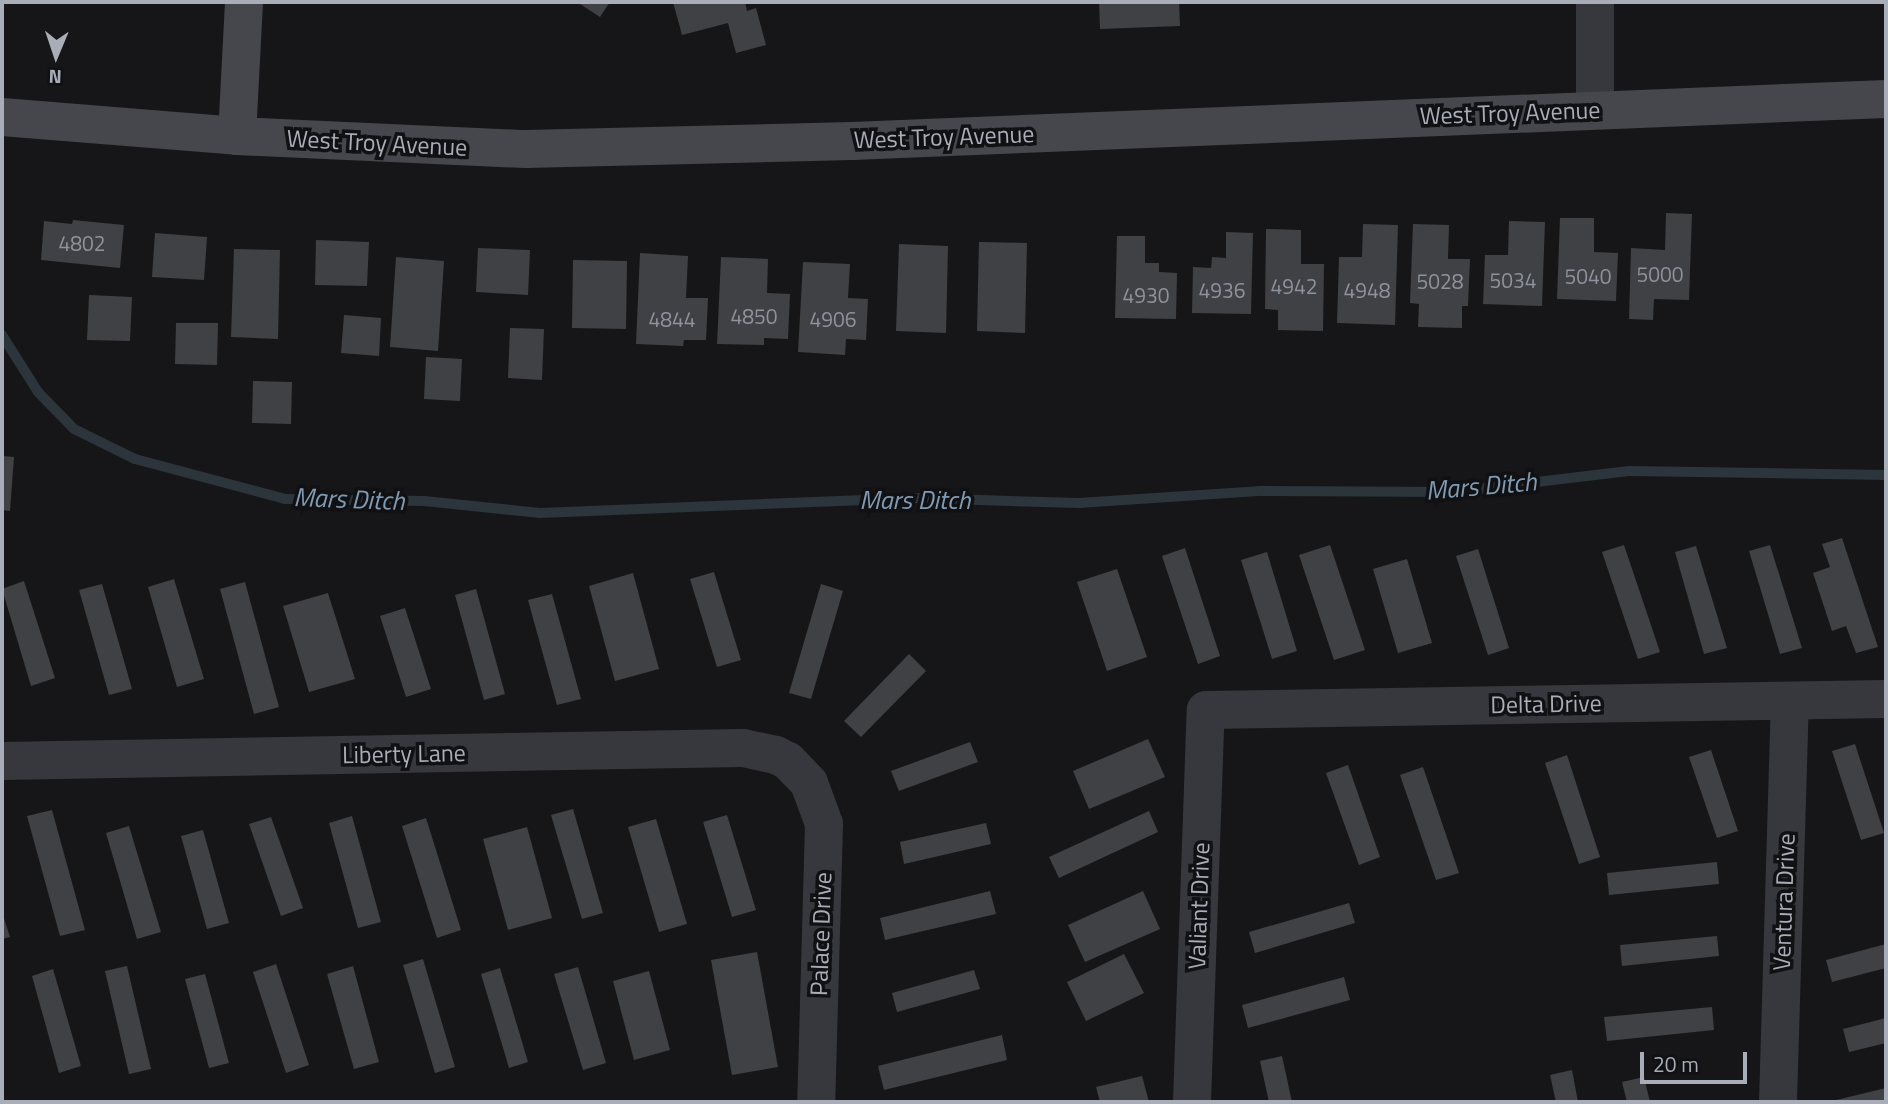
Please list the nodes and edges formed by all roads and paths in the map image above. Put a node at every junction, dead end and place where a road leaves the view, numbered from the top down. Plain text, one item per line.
1 (244, 2) edge
2 (1595, 2) edge
3 (1886, 99) edge
4 (1595, 110) junction
5 (2, 117) edge
6 (237, 136) junction
7 (1886, 699) edge
8 (1790, 701) junction
9 (1206, 710) joint
10 (2, 761) edge
11 (801, 772) joint
12 (816, 1102) edge
13 (1192, 1102) edge
14 (1778, 1102) edge

1 - 6 street
2 - 4 street
3 - 4 street, West Troy Avenue
4 - 6 street, West Troy Avenue
5 - 6 street, West Troy Avenue
7 - 8 street, Delta Drive
8 - 9 street, Delta Drive
8 - 14 street, Ventura Drive
9 - 13 street, Valiant Drive
10 - 11 street, Liberty Lane
11 - 12 street, Palace Drive

